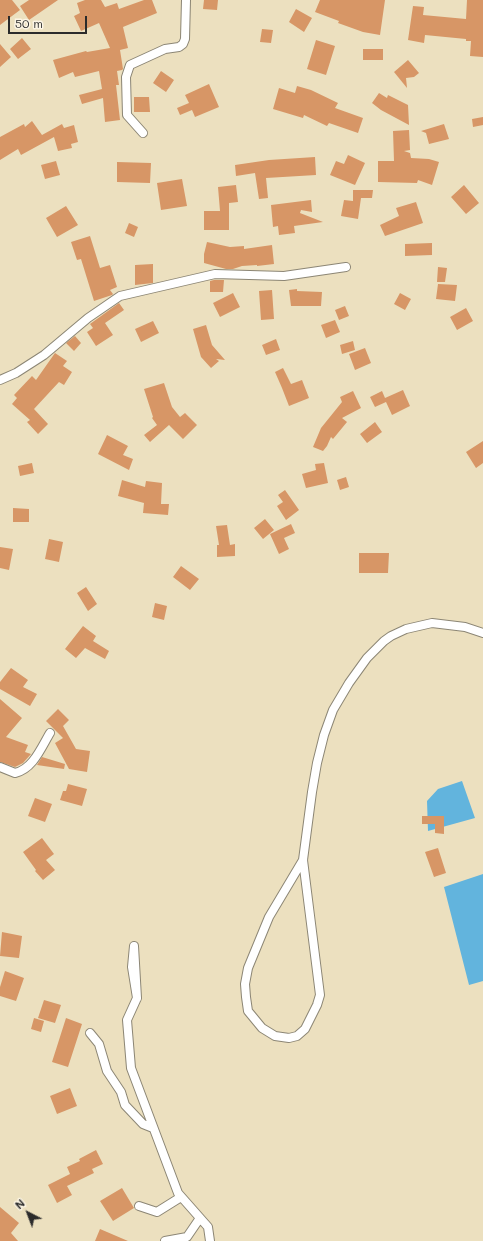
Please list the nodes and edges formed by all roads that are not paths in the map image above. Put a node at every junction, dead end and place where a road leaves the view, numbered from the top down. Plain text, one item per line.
1 (186, 0) edge
2 (143, 133) dead end
3 (346, 267) dead end
4 (0, 380) edge
5 (483, 633) edge
6 (50, 734) dead end
7 (0, 767) edge
8 (303, 860) junction
9 (137, 998) junction
10 (90, 1033) dead end
11 (153, 1128) junction
12 (181, 1197) junction
13 (139, 1206) dead end
14 (200, 1218) junction
15 (165, 1241) edge
16 (210, 1241) edge

1 - 2 street
3 - 4 street
5 - 8 street
6 - 7 street
8 - 8 street
9 - 9 street
9 - 11 street
10 - 11 street
11 - 12 street
12 - 13 street
12 - 14 street
14 - 15 street
14 - 16 street

